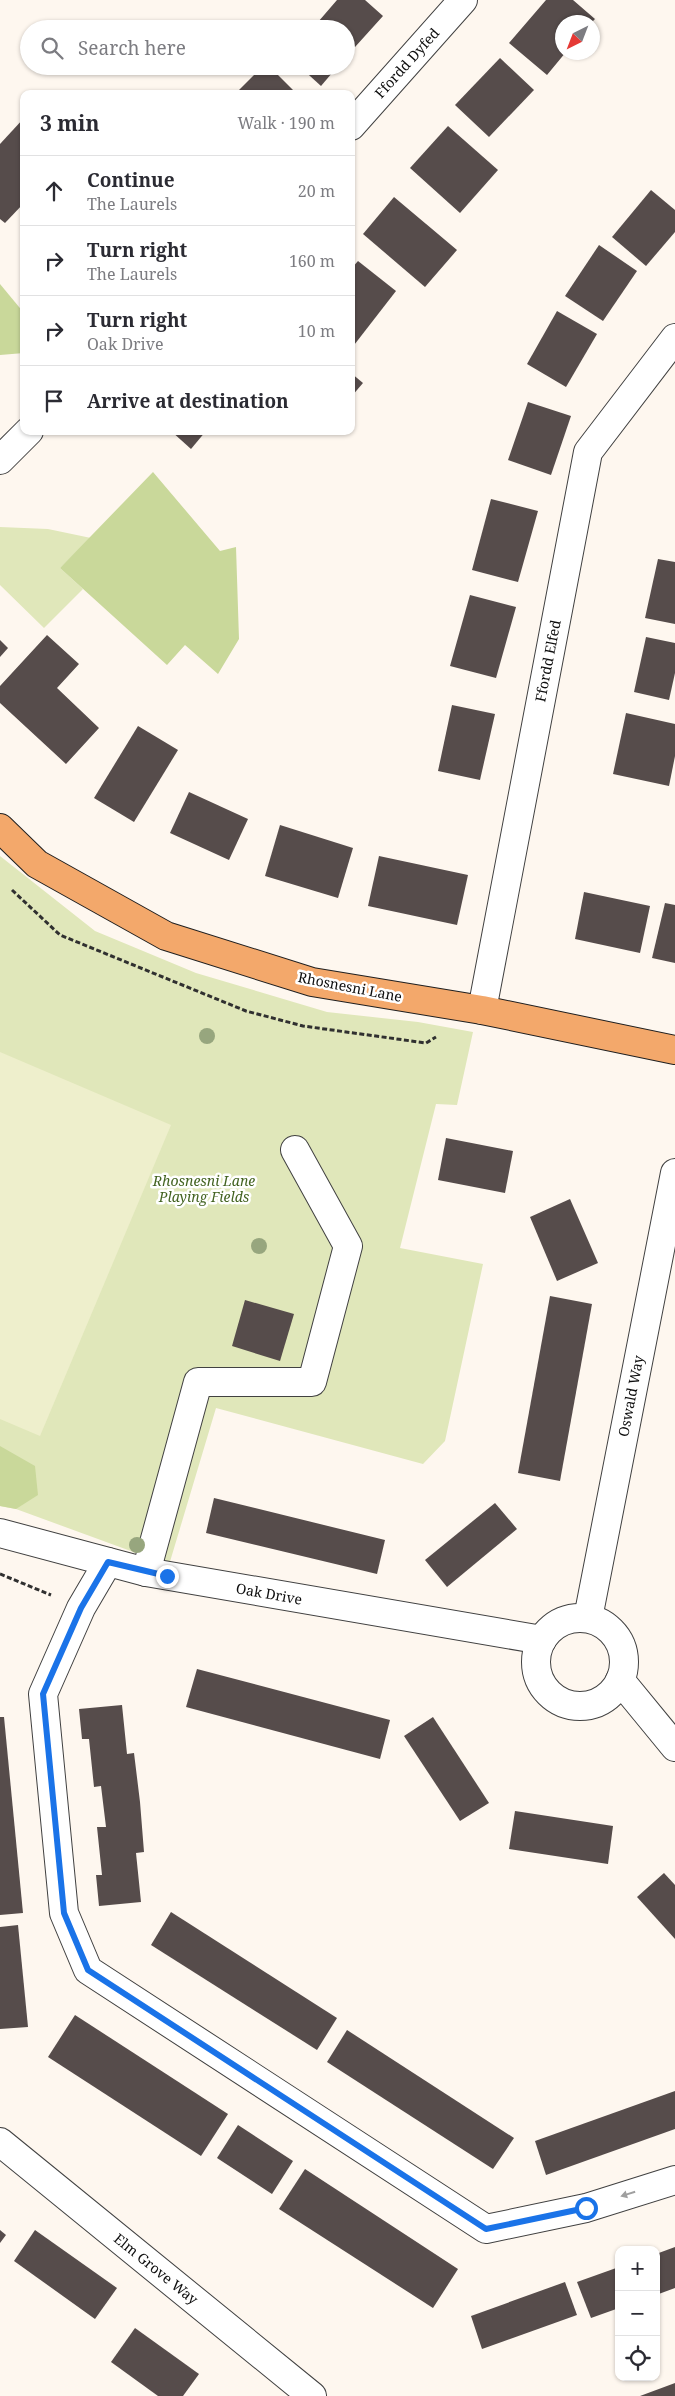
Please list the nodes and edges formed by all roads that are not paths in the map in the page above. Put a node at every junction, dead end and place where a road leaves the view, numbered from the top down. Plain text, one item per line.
1 (463, 0) edge
2 (355, 122) edge
3 (675, 338) edge
4 (25, 435) edge
5 (0, 460) edge
6 (0, 828) edge
7 (482, 1010) junction
8 (675, 1050) edge
9 (296, 1150) dead end
10 (675, 1173) edge
11 (0, 1533) edge
12 (108, 1562) junction
13 (146, 1572) junction
14 (588, 1618) junction
15 (542, 1640) junction
16 (620, 1680) junction
17 (675, 1747) edge
18 (0, 2142) edge
19 (675, 2180) edge
20 (312, 2396) edge

1 - 2 street, Ffordd Dyfed
3 - 7 street, Ffordd Elfed
4 - 5 street
6 - 7 main road, Rhosnesni Lane
7 - 8 main road, Rhosnesni Lane
9 - 13 street
10 - 14 street, Oswald Way
11 - 12 street, Oak Drive
12 - 13 street, Oak Drive
19 -> 12 street
13 - 15 street, Oak Drive
14 - 15 street
14 - 16 street
15 - 16 street
16 - 17 street
18 - 20 street, Elm Grove Way

